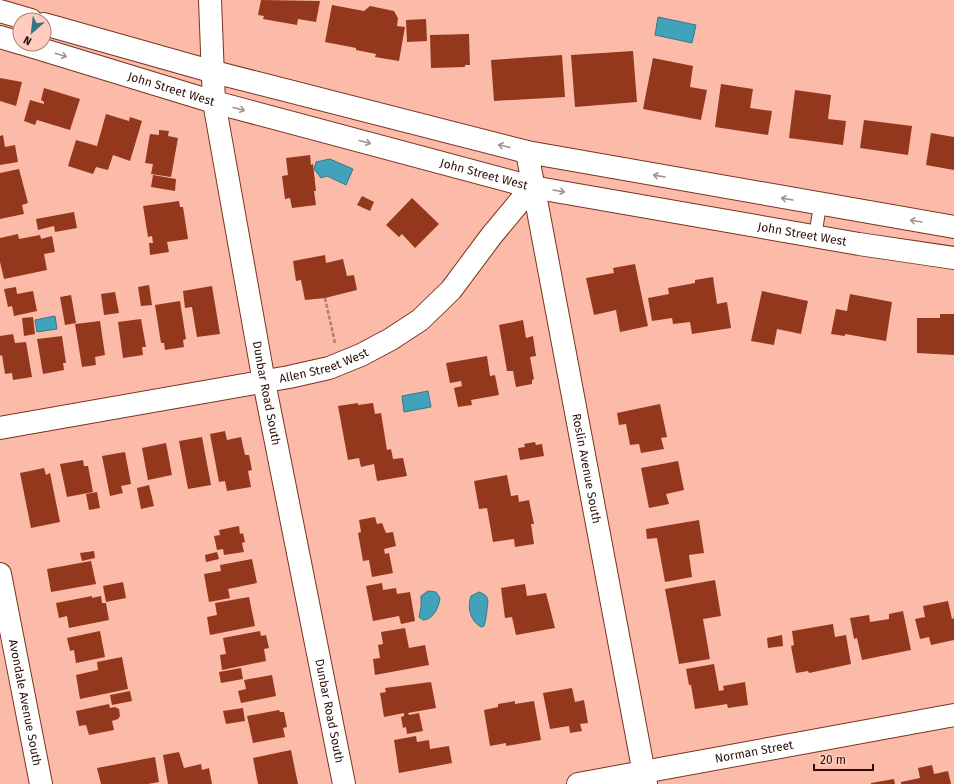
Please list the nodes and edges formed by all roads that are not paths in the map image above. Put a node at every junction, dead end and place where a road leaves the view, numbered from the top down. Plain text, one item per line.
1 (210, 0) edge
2 (0, 11) edge
3 (12, 15) edge
4 (52, 26) edge
5 (0, 37) edge
6 (12, 41) edge
7 (50, 52) edge
8 (214, 72) junction
9 (214, 102) junction
10 (527, 152) junction
11 (532, 187) junction
12 (820, 205) junction
13 (954, 228) edge
14 (815, 237) junction
15 (954, 258) edge
16 (264, 382) junction
17 (0, 428) edge
18 (0, 574) edge
19 (954, 715) edge
20 (645, 778) edge
21 (41, 784) edge
22 (344, 784) edge
23 (578, 784) edge

1 - 8 street, Dunbar Road South
2 - 3 street
4 - 8 street
5 - 6 street
7 -> 9 street, John Street West
8 - 9 street, Dunbar Road South
10 -> 8 street
9 -> 11 street, John Street West
9 - 16 street, Dunbar Road South
10 - 11 street, Roslin Avenue South
12 -> 10 street
11 -> 14 street, John Street West
11 - 16 street, Allen Street West
11 - 20 street, Roslin Avenue South
13 -> 12 street
12 - 14 lane
14 - 15 street, John Street West
16 - 17 street, Allen Street West
16 - 22 street, Dunbar Road South
18 - 21 street, Avondale Avenue South
19 - 20 street, Norman Street
20 - 23 street, Norman Street

